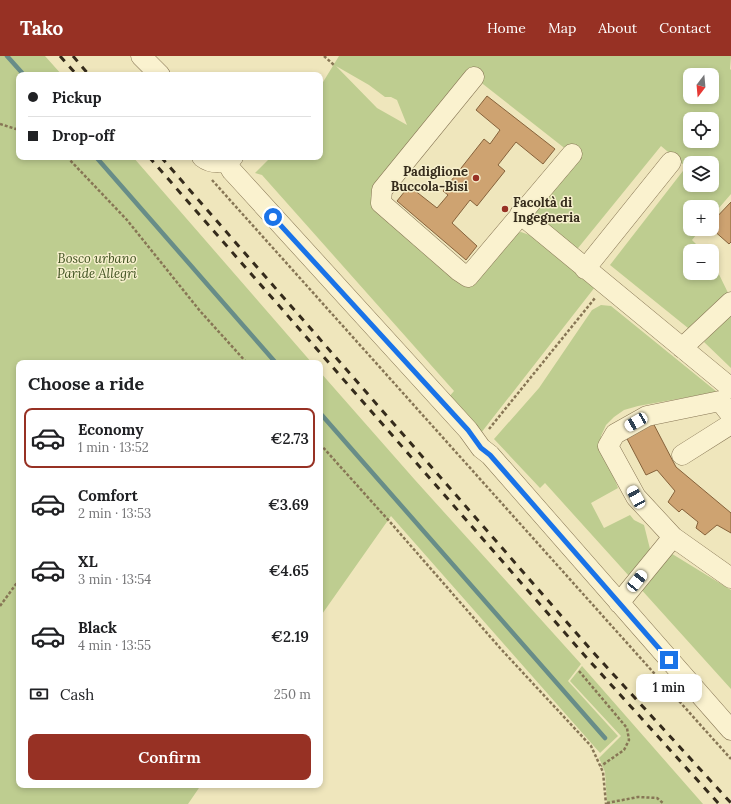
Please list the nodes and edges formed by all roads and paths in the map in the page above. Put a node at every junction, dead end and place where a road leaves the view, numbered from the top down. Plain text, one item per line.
1 (141, 56) edge
2 (324, 56) edge
3 (334, 65) dead end
4 (157, 72) edge
5 (474, 77) dead end
6 (0, 124) edge
7 (16, 129) edge
8 (572, 154) dead end
9 (70, 160) edge
10 (209, 160) edge
11 (225, 160) edge
12 (230, 160) edge
13 (671, 162) dead end
14 (210, 178) dead end
15 (520, 214) junction
16 (585, 269) junction
17 (605, 285) junction
18 (731, 302) edge
19 (682, 348) junction
20 (244, 360) edge
21 (731, 388) edge
22 (731, 415) edge
23 (731, 424) edge
24 (477, 443) junction
25 (323, 447) edge
26 (682, 454) dead end
27 (674, 537) junction
28 (731, 578) edge
29 (16, 584) edge
30 (619, 603) junction
31 (0, 606) edge
32 (579, 671) dead end
33 (731, 730) edge
34 (731, 759) edge
35 (600, 766) junction
36 (607, 804) edge
37 (664, 804) edge

1 - 4 street
2 - 3 path
5 - 15 street
6 - 7 path
8 - 15 street
9 - 20 path
10 - 11 street
12 - 24 street
13 - 16 street
14 - 34 path
15 - 16 street
16 - 17 street
17 - 19 street
17 - 24 path
18 - 19 street
19 - 21 street
22 - 27 street
23 - 26 street
24 - 30 street
25 - 35 path
27 - 28 street
27 - 30 street
29 - 31 path
30 - 33 street
32 - 35 path
35 - 36 path
36 - 37 path

